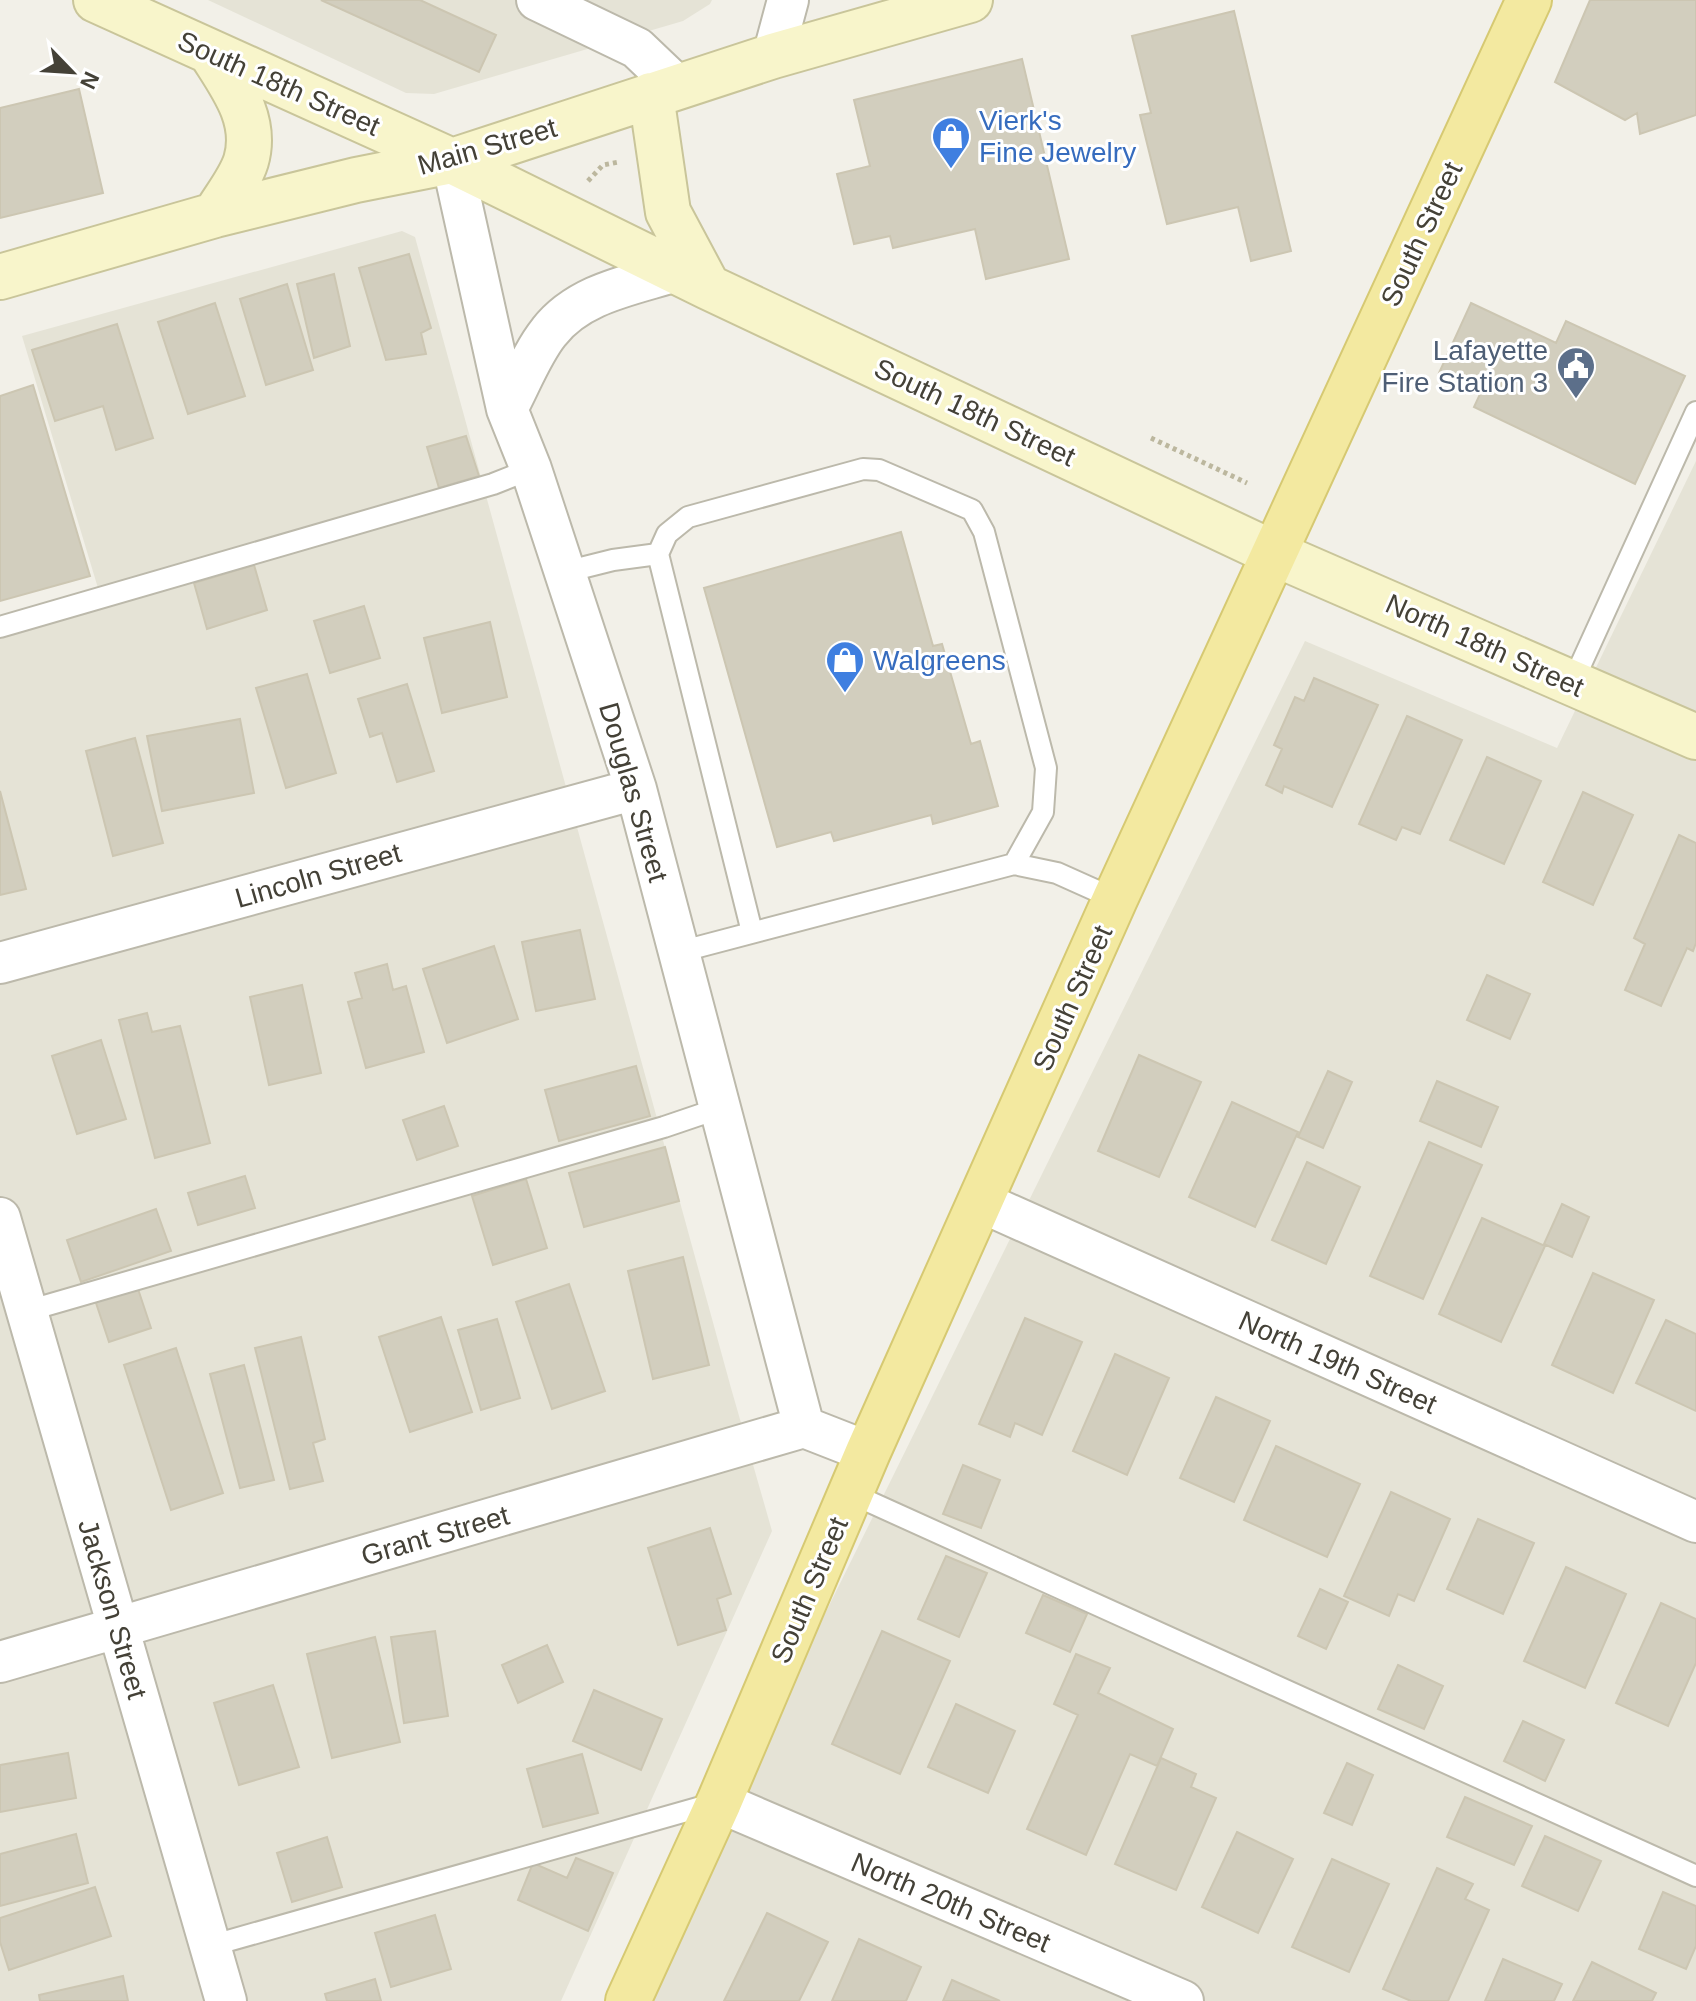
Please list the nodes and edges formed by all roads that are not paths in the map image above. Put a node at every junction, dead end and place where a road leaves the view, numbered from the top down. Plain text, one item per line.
1 (96, 0) edge
2 (537, 0) edge
3 (788, 0) edge
4 (970, 0) edge
5 (1529, 0) edge
6 (211, 53) junction
7 (773, 56) junction
8 (665, 91) junction
9 (452, 161) junction
10 (215, 215) junction
11 (0, 277) edge
12 (692, 279) junction
13 (507, 409) junction
14 (1696, 412) edge
15 (531, 469) junction
16 (1273, 553) junction
17 (658, 554) junction
18 (565, 572) junction
19 (0, 627) edge
20 (1581, 664) dead end
21 (1696, 737) edge
22 (636, 789) junction
23 (1014, 864) junction
24 (1115, 899) junction
25 (752, 932) junction
26 (679, 952) junction
27 (0, 963) edge
28 (720, 1108) junction
29 (981, 1202) junction
30 (0, 1218) edge
31 (27, 1311) junction
32 (804, 1427) junction
33 (868, 1452) junction
34 (850, 1493) junction
35 (1696, 1522) edge
36 (118, 1628) junction
37 (0, 1662) edge
38 (719, 1802) junction
39 (1696, 1876) edge
40 (210, 1946) junction
41 (226, 2001) edge
42 (628, 2001) edge
43 (1183, 2001) edge

1 - 6 main road, South 18th Street
2 - 8 street
3 - 7 street
4 - 7 main road, Main Street
5 - 16 main road, South Street
6 - 9 main road, South 18th Street
6 - 10 main road
7 - 8 main road, Main Street
8 - 9 main road, Main Street
8 - 12 main road
9 - 10 main road, Main Street
9 - 12 main road, South 18th Street
9 - 13 street, Douglas Street
10 - 11 main road, Main Street
12 - 13 street
12 - 16 main road, South 18th Street
13 - 15 street, Douglas Street
14 - 20 lane
15 - 18 street, Douglas Street
15 - 19 lane
16 - 21 main road, North 18th Street
16 - 24 main road, South Street
17 - 18 lane
17 - 23 lane
17 - 25 lane
18 - 22 street, Douglas Street
22 - 26 street, Douglas Street
22 - 27 street, Lincoln Street
23 - 24 lane
23 - 25 lane
24 - 29 main road, South Street
25 - 26 lane
26 - 28 street, Douglas Street
28 - 31 lane
28 - 32 street, Douglas Street
29 - 33 main road, South Street
29 - 35 street, North 19th Street
30 - 31 street, Jackson Street
31 - 36 street, Jackson Street
32 - 33 street
32 - 36 street, Grant Street
33 - 34 main road, South Street
34 - 38 main road, South Street
34 - 39 lane
36 - 37 street, Grant Street
36 - 40 street, Jackson Street
38 - 40 lane
38 - 42 main road, South Street
38 - 43 street, North 20th Street
40 - 41 street, Jackson Street

